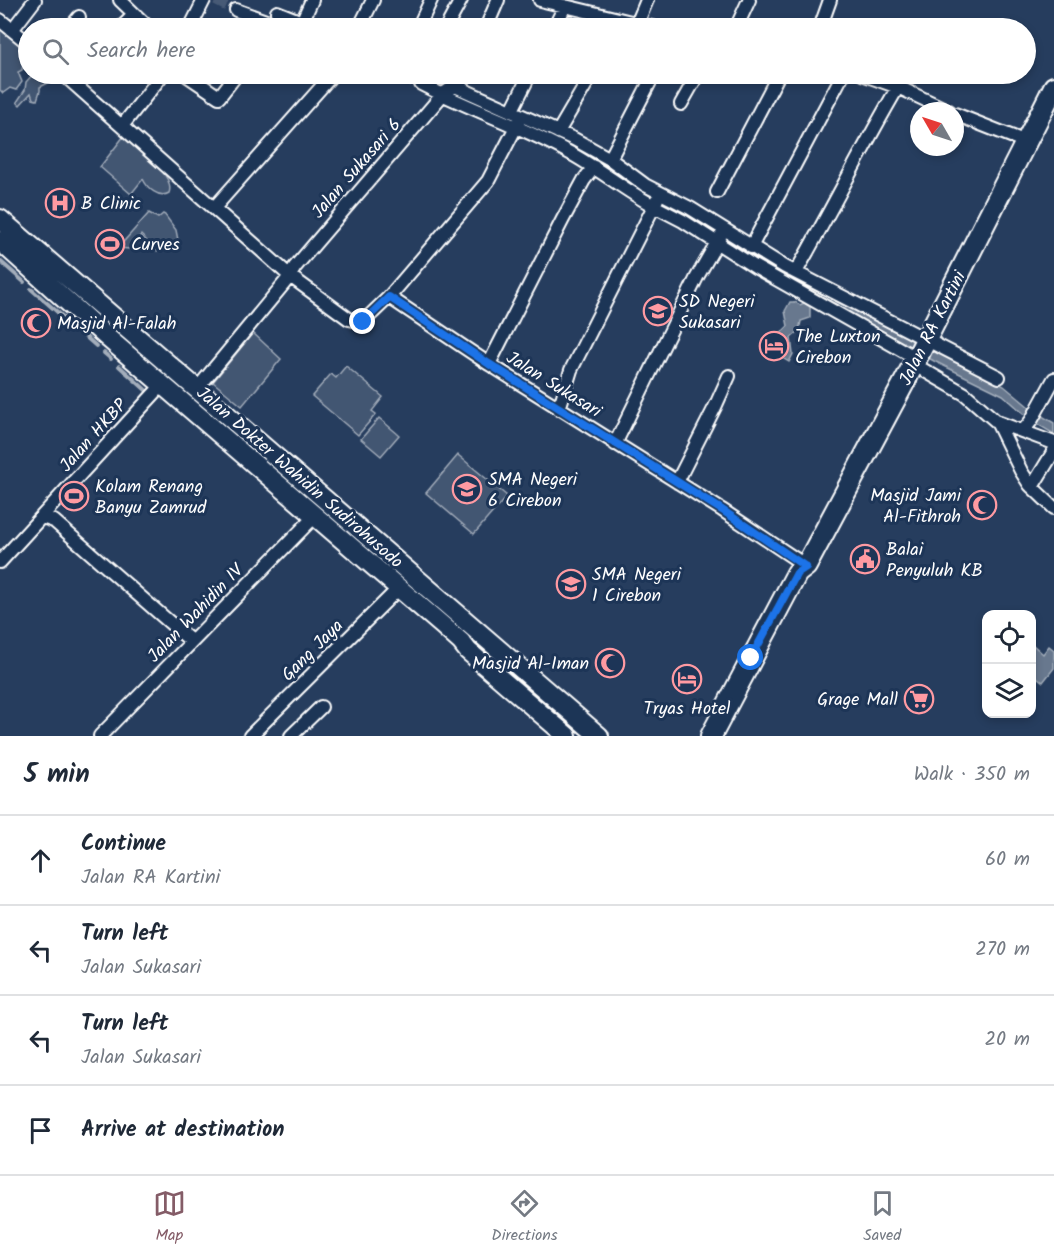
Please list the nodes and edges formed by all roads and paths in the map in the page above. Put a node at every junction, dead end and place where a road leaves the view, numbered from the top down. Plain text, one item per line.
1 (35, 0) edge
2 (120, 0) edge
3 (204, 0) edge
4 (312, 0) edge
5 (373, 0) edge
6 (431, 0) edge
7 (461, 0) edge
8 (498, 0) edge
9 (540, 0) edge
10 (647, 0) edge
11 (749, 0) edge
12 (830, 0) edge
13 (565, 6) junction
14 (236, 10) tunnel mouth
15 (134, 15) junction
16 (21, 18) edge
17 (131, 18) edge
18 (137, 18) edge
19 (195, 18) edge
20 (263, 18) edge
21 (304, 18) edge
22 (364, 18) edge
23 (423, 18) edge
24 (451, 18) edge
25 (490, 18) edge
26 (559, 18) edge
27 (599, 18) edge
28 (640, 18) edge
29 (741, 18) edge
30 (824, 18) edge
31 (0, 20) edge
32 (18, 22) edge
33 (12, 30) junction
34 (18, 35) edge
35 (74, 84) edge
36 (155, 84) edge
37 (199, 84) edge
38 (229, 84) edge
39 (324, 84) edge
40 (428, 84) edge
41 (458, 84) edge
42 (527, 84) edge
43 (586, 84) edge
44 (650, 84) edge
45 (692, 84) edge
46 (774, 84) edge
47 (838, 84) edge
48 (890, 84) edge
49 (898, 87) junction
50 (1054, 88) edge
51 (448, 91) junction
52 (930, 102) edge
53 (681, 104) dead end
54 (964, 118) edge
55 (518, 119) junction
56 (122, 126) junction
57 (558, 132) junction
58 (574, 139) junction
59 (1026, 142) junction
60 (568, 152) junction
61 (594, 167) junction
62 (613, 169) junction
63 (717, 192) dead end
64 (657, 200) junction
65 (214, 208) junction
66 (0, 219) edge
67 (721, 236) junction
68 (0, 241) edge
69 (751, 247) junction
70 (43, 268) junction
71 (790, 270) junction
72 (290, 276) junction
73 (778, 279) junction
74 (389, 297) junction
75 (920, 351) junction
76 (163, 360) junction
77 (489, 364) junction
78 (729, 376) dead end
79 (999, 377) dead end
80 (157, 379) junction
81 (1054, 379) edge
82 (197, 389) junction
83 (559, 409) junction
84 (1031, 421) junction
85 (997, 422) junction
86 (1054, 443) edge
87 (615, 444) junction
88 (1054, 451) edge
89 (677, 482) junction
90 (1032, 487) junction
91 (1054, 508) edge
92 (315, 516) junction
93 (42, 517) junction
94 (0, 562) edge
95 (806, 567) junction
96 (399, 588) junction
97 (192, 642) junction
98 (321, 707) dead end
99 (100, 736) edge
100 (249, 736) edge
101 (291, 736) edge
102 (567, 736) edge
103 (599, 736) edge
104 (711, 736) edge
105 (726, 736) edge

1 - 16 street
2 - 15 street
3 - 19 street
4 - 21 street
5 - 22 street
6 - 23 street
7 - 24 street
8 - 25 street
9 - 13 street
10 - 28 street
11 - 29 street
12 - 30 street
13 - 26 street
13 - 27 street
14 - 20 street
15 - 17 street
15 - 18 street
31 - 33 street
32 - 33 street
33 - 34 street
35 - 56 street
36 - 56 street
37 - 38 street
39 - 65 street
40 - 51 street
41 - 51 street, Jalan Sukasari 6
42 - 55 street
43 - 57 street
44 - 62 street
45 - 53 street
46 - 63 street
47 - 69 street
48 - 49 street
49 - 52 street
49 - 71 street
50 - 59 main road, Jalan RA Kartini
51 - 55 street
51 - 55 street
51 - 72 street, Jalan Sukasari 6
54 - 59 street
55 - 57 street
55 - 60 street
55 - 74 street
56 - 65 street
57 - 58 street
58 - 60 street
58 - 62 street
59 - 75 main road, Jalan RA Kartini
60 - 61 street
61 - 62 street
61 - 77 street
62 - 64 street
64 - 67 street
64 - 83 street
65 - 72 street
66 - 70 main road, Jalan Dokter Wahidin Sudirohusodo
67 - 69 street
67 - 73 street
67 - 87 street
68 - 70 main road, Jalan Dokter Wahidin Sudirohusodo
69 - 71 street
70 - 76 main road, Jalan Dokter Wahidin Sudirohusodo
70 - 80 main road, Jalan Dokter Wahidin Sudirohusodo
71 - 73 street
71 - 75 street
72 - 74 street
72 - 82 street
73 - 75 street
74 - 77 street, Jalan Sukasari
75 - 79 street
75 - 85 street
75 - 95 main road, Jalan RA Kartini
76 - 80 main road
76 - 82 main road, Jalan Dokter Wahidin Sudirohusodo
77 - 83 street, Jalan Sukasari
78 - 89 street
80 - 92 main road, Jalan Dokter Wahidin Sudirohusodo
80 - 93 street, Jalan HKBP
81 - 84 street
82 - 103 main road, Jalan Dokter Wahidin Sudirohusodo
83 - 87 street, Jalan Sukasari
84 - 85 street
84 - 86 street
85 - 90 street
87 - 89 street, Jalan Sukasari
88 - 90 street
89 - 95 street, Jalan Sukasari
90 - 91 street
92 - 96 main road, Jalan Dokter Wahidin Sudirohusodo
92 - 97 street, Jalan Wahidin IV
93 - 94 street, Jalan HKBP
93 - 97 street
95 - 104 main road, Jalan RA Kartini
95 - 105 main road, Jalan RA Kartini
96 - 100 street, Gang Jaya
96 - 102 main road, Jalan Dokter Wahidin Sudirohusodo
97 - 99 street, Jalan Wahidin IV
98 - 101 street

